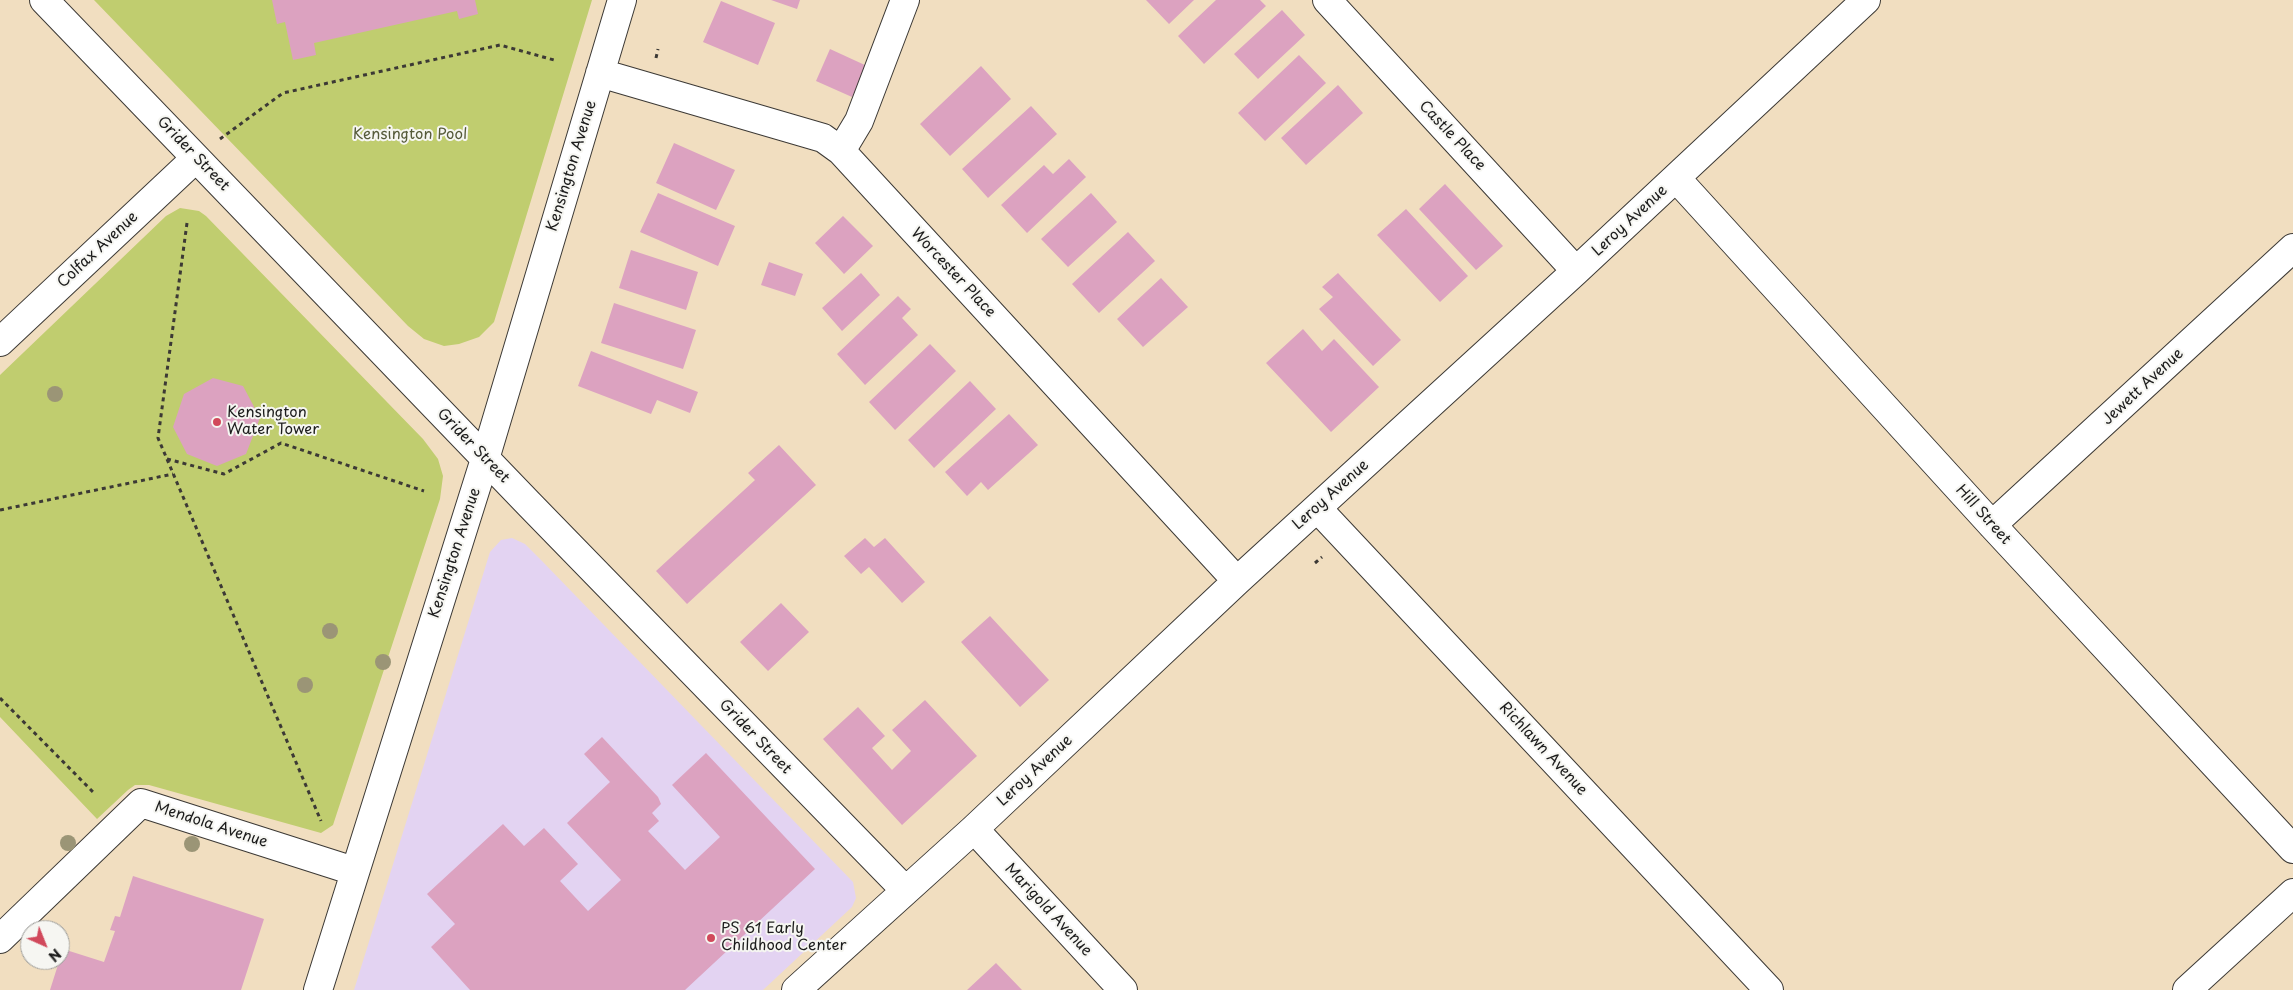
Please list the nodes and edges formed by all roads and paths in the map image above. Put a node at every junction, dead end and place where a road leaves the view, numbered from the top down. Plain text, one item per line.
1 (44, 0) edge
2 (622, 0) edge
3 (905, 0) edge
4 (1327, 0) edge
5 (1866, 0) edge
6 (554, 60) dead end
7 (600, 73) junction
8 (841, 151) junction
9 (196, 158) junction
10 (1676, 178) junction
11 (187, 223) dead end
12 (2293, 248) edge
13 (1576, 271) junction
14 (0, 342) edge
15 (167, 459) junction
16 (485, 459) junction
17 (173, 474) junction
18 (424, 491) dead end
19 (1316, 508) junction
20 (0, 510) edge
21 (1992, 525) junction
22 (1237, 581) junction
23 (0, 698) edge
24 (96, 794) dead end
25 (322, 821) dead end
26 (974, 829) junction
27 (2293, 849) edge
28 (354, 871) junction
29 (905, 890) junction
30 (2293, 893) edge
31 (0, 939) edge
32 (318, 990) edge
33 (796, 990) edge
34 (1123, 990) edge
35 (1769, 990) edge
36 (2187, 990) edge

1 - 9 street, Grider Street
2 - 7 street, Kensington Avenue
3 - 8 street
4 - 13 street, Castle Place
5 - 10 street, Leroy Avenue
6 - 9 path
7 - 8 street, Worcester Place
7 - 16 street, Kensington Avenue
8 - 22 street, Worcester Place
9 - 14 street, Colfax Avenue
9 - 16 street, Grider Street
10 - 13 street, Leroy Avenue
10 - 21 street, Hill Street
11 - 15 path
12 - 21 street, Jewett Avenue
13 - 19 street, Leroy Avenue
15 - 17 path
15 - 18 path
16 - 28 street, Kensington Avenue
16 - 29 street, Grider Street
17 - 20 path
17 - 25 path
19 - 22 street, Leroy Avenue
19 - 35 street, Richlawn Avenue
21 - 27 street, Hill Street
22 - 26 street, Leroy Avenue
23 - 24 path
26 - 29 street, Leroy Avenue
26 - 34 street, Marigold Avenue
28 - 31 street, Mendola Avenue
28 - 32 street, Kensington Avenue
29 - 33 street, Leroy Avenue
30 - 36 street

